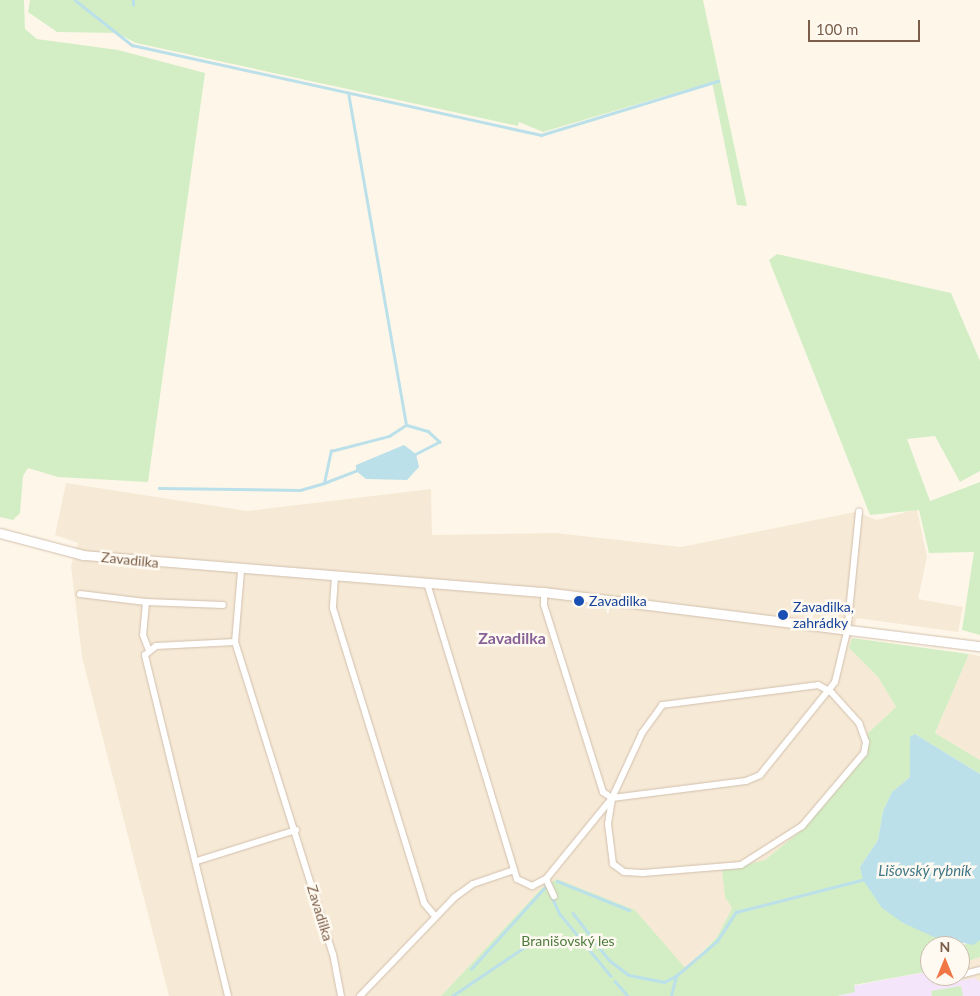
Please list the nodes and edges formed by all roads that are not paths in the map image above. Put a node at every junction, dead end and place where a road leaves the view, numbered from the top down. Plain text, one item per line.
1 (859, 512) dead end
2 (0, 533) edge
3 (241, 572) junction
4 (334, 577) junction
5 (427, 583) junction
6 (544, 592) junction
7 (80, 594) dead end
8 (146, 602) junction
9 (224, 605) dead end
10 (848, 626) junction
11 (235, 642) junction
12 (978, 645) edge
13 (148, 648) junction
14 (831, 692) junction
15 (612, 798) junction
16 (296, 830) junction
17 (197, 861) junction
18 (514, 870) junction
19 (546, 879) junction
20 (554, 896) dead end
21 (435, 916) junction
22 (228, 996) edge
23 (341, 996) edge
24 (360, 996) edge

1 - 10 street
2 - 3 street, Zavadilka
3 - 4 street, Zavadilka
3 - 11 street, Zavadilka
4 - 5 street, Zavadilka
4 - 21 street
5 - 6 street, Zavadilka
5 - 18 street
6 - 10 street, Zavadilka
6 - 15 street
7 - 8 street
8 - 9 street
8 - 13 street
10 - 12 street, Zavadilka
10 - 14 street
11 - 13 street
11 - 16 street, Zavadilka
13 - 17 street
14 - 15 street
14 - 15 street
14 - 15 street
15 - 19 street
16 - 17 street
16 - 23 street, Zavadilka
17 - 22 street
18 - 19 street
18 - 21 street
19 - 20 street
21 - 24 street

